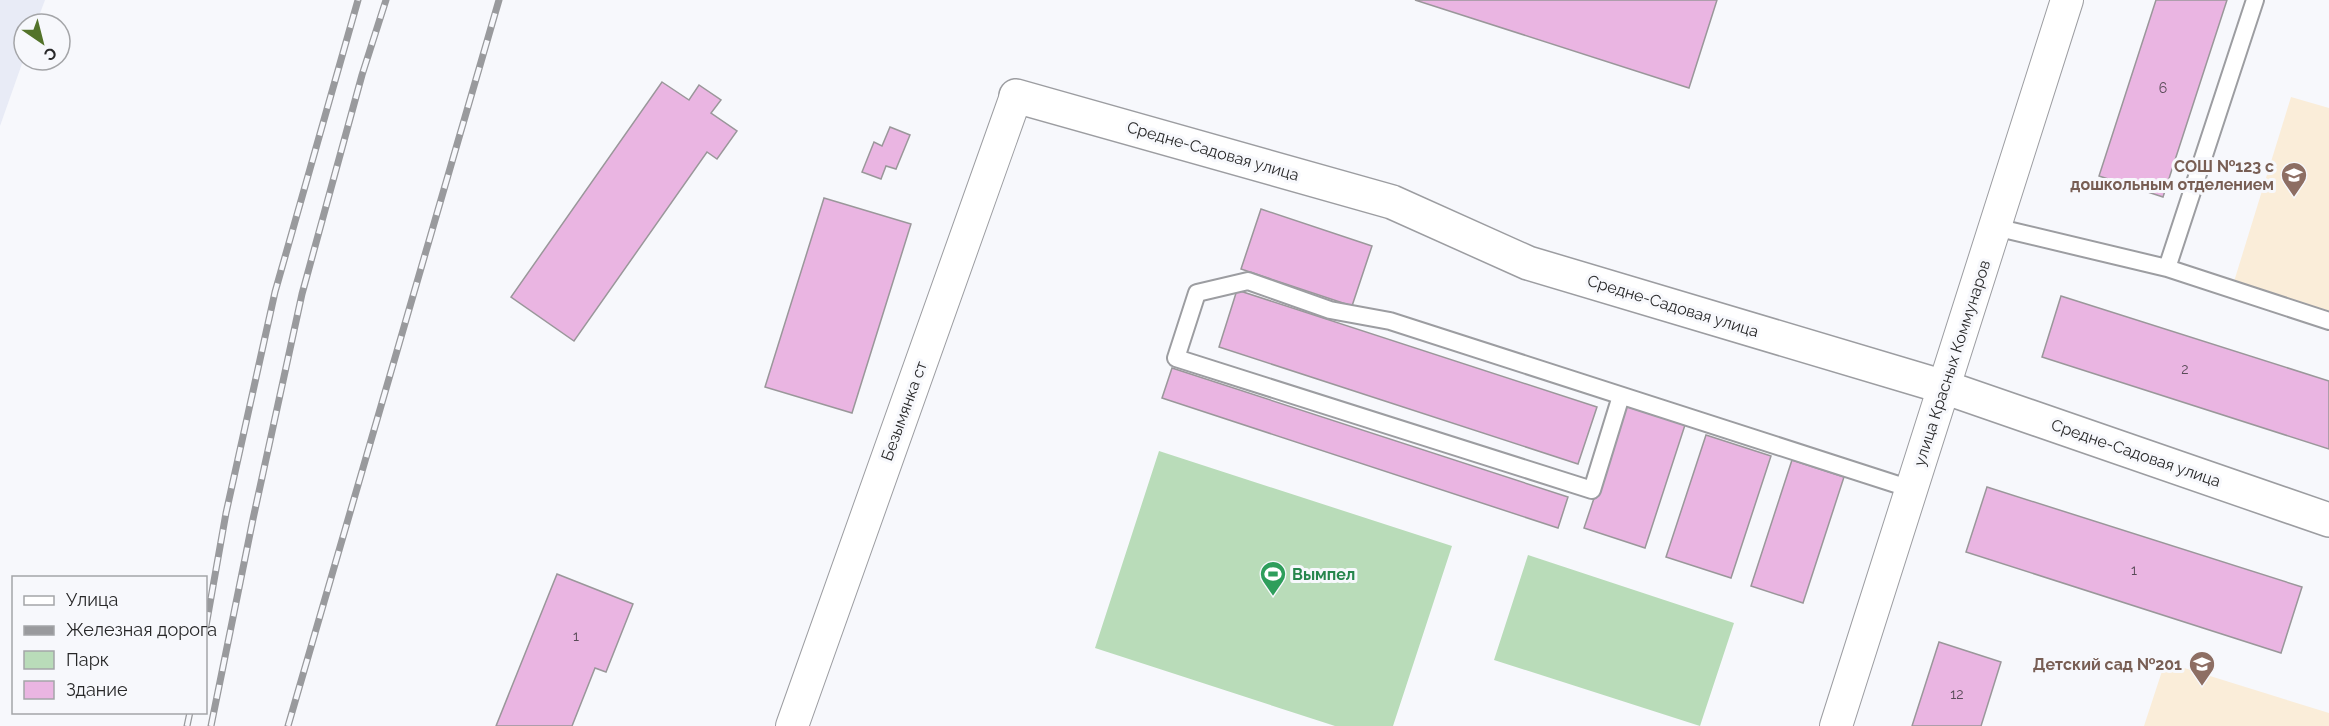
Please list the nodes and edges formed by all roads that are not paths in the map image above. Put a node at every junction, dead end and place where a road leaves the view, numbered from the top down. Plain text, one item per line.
1 (2067, 0) edge
2 (2255, 0) edge
3 (1016, 96) joint
4 (1995, 227) junction
5 (2167, 268) junction
6 (2329, 321) edge
7 (1944, 387) junction
8 (1621, 396) junction
9 (1911, 489) junction
10 (2329, 520) edge
11 (792, 726) edge
12 (1836, 726) edge

1 - 4 street, улица Красных Коммунаров
2 - 5 lane
3 - 7 street, Средне-Садовая улица
3 - 11 street, Безымянка ст
4 - 5 lane
4 - 7 street, улица Красных Коммунаров
5 - 6 lane
7 - 9 street, улица Красных Коммунаров
7 - 10 street, Средне-Садовая улица
8 - 8 lane
8 - 9 lane
9 - 12 street, улица Красных Коммунаров

